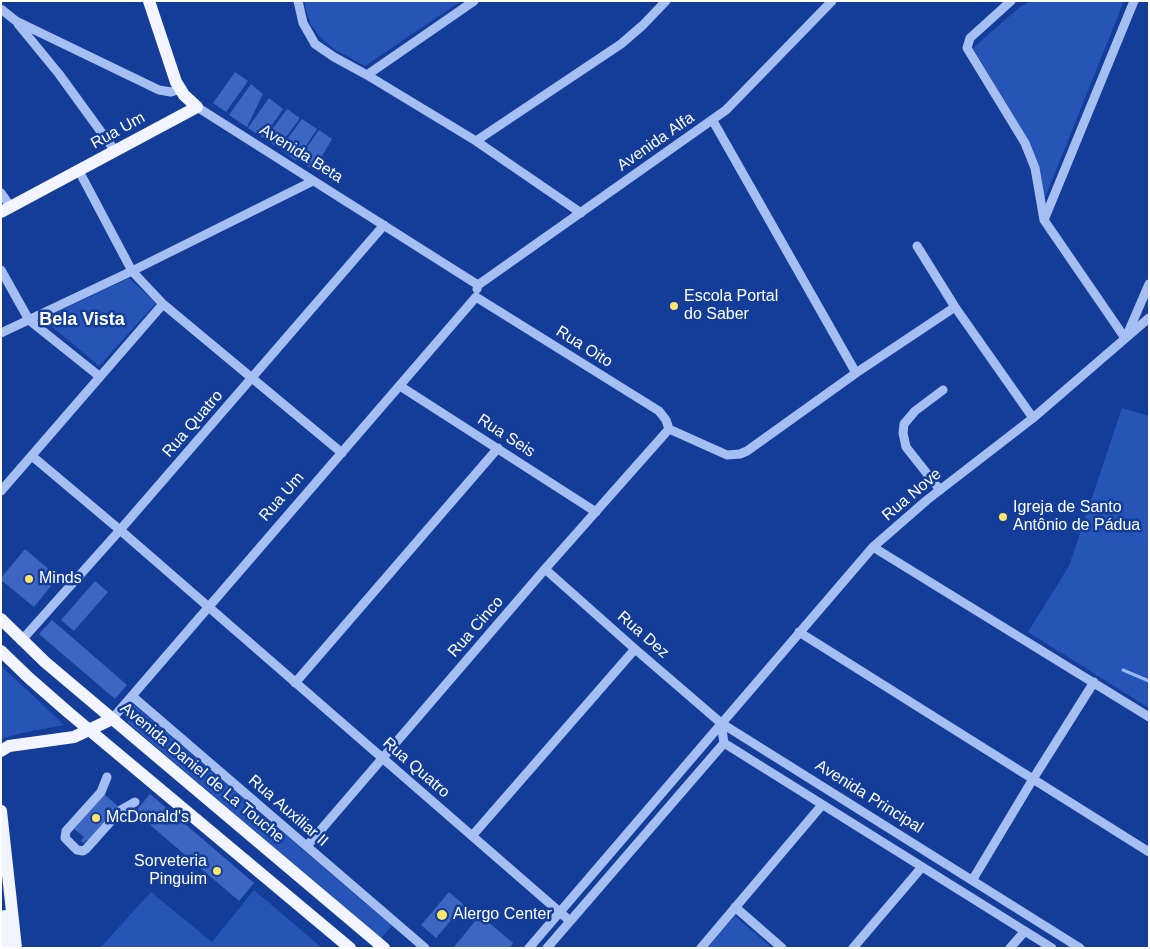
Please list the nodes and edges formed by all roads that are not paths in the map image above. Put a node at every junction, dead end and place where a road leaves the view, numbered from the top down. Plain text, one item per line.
1 (148, 1) edge
2 (298, 1) edge
3 (474, 1) edge
4 (666, 1) edge
5 (832, 1) edge
6 (1011, 1) edge
7 (1134, 1) edge
8 (1, 10) edge
9 (16, 22) junction
10 (367, 75) junction
11 (180, 89) junction
12 (197, 107) junction
13 (712, 120) junction
14 (476, 141) junction
15 (115, 151) junction
16 (79, 171) junction
17 (313, 181) junction
18 (1, 193) edge
19 (6, 209) edge
20 (581, 213) junction
21 (1044, 220) junction
22 (384, 225) junction
23 (917, 246) dead end
24 (1, 270) edge
25 (132, 271) junction
26 (1149, 284) edge
27 (478, 285) junction
28 (1147, 294) edge
29 (476, 297) junction
30 (163, 304) junction
31 (955, 307) junction
32 (1149, 318) edge
33 (29, 320) junction
34 (1, 333) edge
35 (1126, 338) junction
36 (856, 373) junction
37 (99, 376) junction
38 (252, 378) junction
39 (400, 386) junction
40 (943, 390) dead end
41 (1033, 418) junction
42 (669, 429) junction
43 (498, 448) junction
44 (342, 453) junction
45 (32, 456) junction
46 (940, 490) junction
47 (1, 491) edge
48 (596, 512) junction
49 (120, 530) junction
50 (874, 547) junction
51 (545, 569) junction
52 (208, 608) junction
53 (1, 619) edge
54 (799, 632) junction
55 (22, 641) junction
56 (635, 649) junction
57 (1, 651) edge
58 (1094, 682) junction
59 (295, 683) junction
60 (132, 696) junction
61 (94, 704) junction
62 (1149, 716) edge
63 (112, 719) junction
64 (721, 723) junction
65 (88, 730) junction
66 (74, 737) junction
67 (724, 743) junction
68 (1, 752) edge
69 (117, 753) junction
70 (383, 759) junction
71 (107, 778) dead end
72 (1033, 779) junction
73 (135, 802) dead end
74 (822, 805) junction
75 (1, 810) edge
76 (472, 836) junction
77 (307, 846) junction
78 (1149, 852) edge
79 (922, 866) junction
80 (973, 879) junction
81 (1, 889) edge
82 (1001, 898) junction
83 (735, 907) junction
84 (559, 912) junction
85 (993, 912) junction
86 (570, 921) junction
87 (1025, 931) junction
88 (4, 948) edge
89 (16, 948) edge
90 (350, 948) edge
91 (384, 948) edge
92 (425, 948) edge
93 (528, 948) edge
94 (547, 948) edge
95 (701, 948) edge
96 (782, 948) edge
97 (854, 948) edge
98 (1010, 948) edge
99 (1052, 948) edge
100 (1080, 948) edge

1 - 11 main road, Avenida Beta
2 - 10 street
3 - 10 street
4 - 14 street
5 - 13 street, Avenida Alfa
6 - 21 street
7 - 21 street
8 - 9 street
9 - 11 street
9 - 15 street
10 - 14 street
11 - 12 main road, Avenida Beta
12 - 15 main road, Rua Um
12 - 17 street, Avenida Beta
13 - 20 street, Avenida Alfa
13 - 36 street
14 - 20 street
15 - 16 main road, Rua Um
16 - 19 main road, Rua Um
16 - 25 street
17 - 22 street, Avenida Beta
17 - 25 street
18 - 19 street
20 - 27 street, Avenida Alfa
21 - 35 street
22 - 27 street, Avenida Beta
22 - 38 street, Rua Quatro
23 - 31 street
24 - 33 street
25 - 30 street
25 - 33 street
26 - 28 street
27 - 29 street
28 - 35 street
29 - 39 street, Rua Um
29 - 42 street, Rua Oito
30 - 37 street
30 - 38 street
31 - 36 street
31 - 41 street
32 - 35 street, Rua Nove
33 - 34 street
33 - 37 street
35 - 41 street, Rua Nove
36 - 42 street
37 - 45 street
38 - 44 street
38 - 49 street, Rua Quatro
39 - 43 street, Rua Seis
39 - 44 street, Rua Um
40 - 46 street
41 - 46 street, Rua Nove
42 - 48 street, Rua Cinco
43 - 48 street, Rua Seis
43 - 59 street
44 - 52 street, Rua Um
45 - 47 street
45 - 49 street, Rua Quatro
46 - 50 street, Rua Nove
48 - 51 street, Rua Cinco
49 - 52 street, Rua Quatro
49 - 55 street, Rua Quatro
50 - 54 street, Rua Nove
50 - 58 street
51 - 56 street, Rua Dez
51 - 70 street, Rua Cinco
52 - 59 street, Rua Quatro
52 - 60 street, Rua Um
53 - 55 main road, Avenida Daniel de La Touche
54 - 64 street, Rua Nove
54 - 72 street
55 - 61 main road, Avenida Daniel de La Touche
56 - 64 street, Rua Dez
56 - 76 street
57 - 65 main road
58 - 62 street
58 - 72 street
59 - 70 street, Rua Quatro
60 - 63 street, Rua Um
60 - 77 street, Rua Auxiliar II
61 - 63 main road, Avenida Daniel de La Touche
61 - 65 main road
63 - 65 main road
63 - 91 main road, Avenida Daniel de La Touche
64 - 67 street
64 - 80 street, Avenida Principal
64 - 84 street
65 - 66 main road
65 - 69 main road
66 - 68 main road
66 - 69 main road
67 - 74 street, Avenida Principal
67 - 86 street
69 - 90 main road
70 - 76 street, Rua Quatro
70 - 77 street, Rua Cinco
71 - 73 street
72 - 78 street
72 - 80 street
74 - 79 street, Avenida Principal
74 - 83 street
75 - 89 main road
76 - 84 street, Rua Quatro
77 - 92 street, Rua Auxiliar II
79 - 85 street, Avenida Principal
79 - 97 street
80 - 82 street, Avenida Principal
81 - 88 main road
82 - 85 street
82 - 100 street, Avenida Principal
83 - 95 street
83 - 96 street
84 - 86 street, Rua Quatro
84 - 93 street
85 - 87 street, Avenida Principal
86 - 94 street
87 - 98 street
87 - 99 street, Avenida Principal

